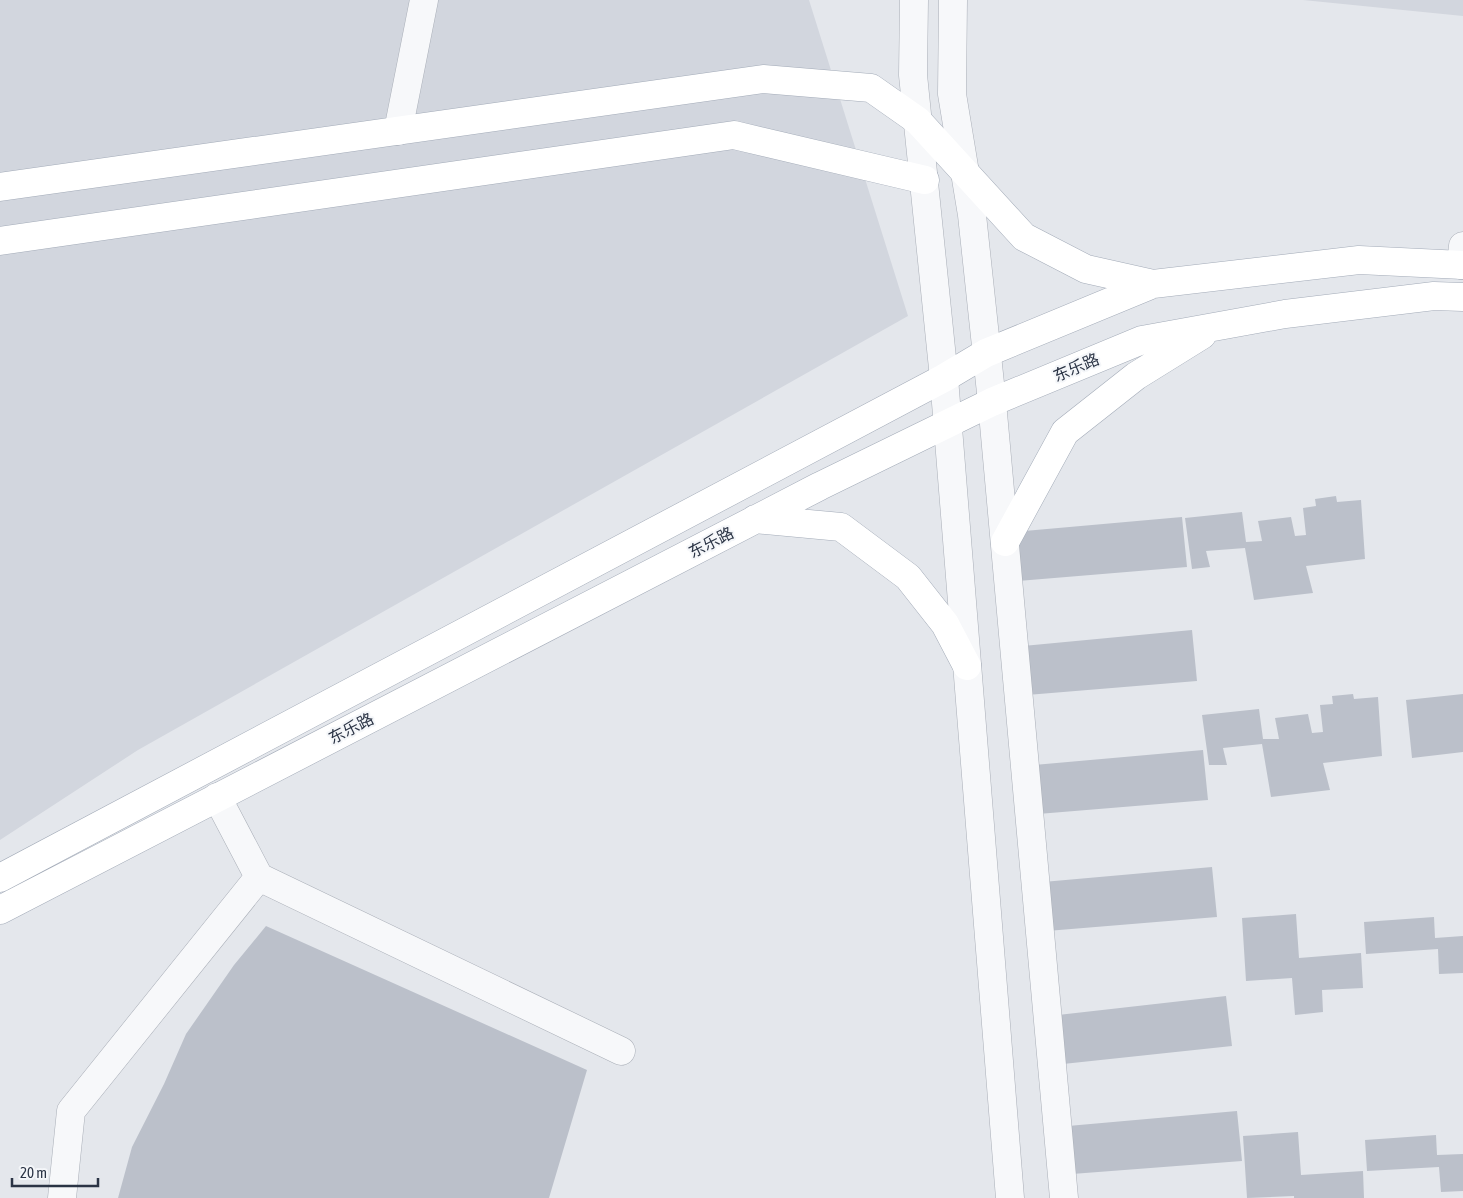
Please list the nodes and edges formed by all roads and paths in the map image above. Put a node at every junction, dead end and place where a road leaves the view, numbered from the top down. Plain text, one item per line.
1 (424, 0) edge
2 (914, 0) edge
3 (953, 0) edge
4 (918, 121) junction
5 (398, 131) junction
6 (963, 172) junction
7 (925, 180) junction
8 (0, 187) edge
9 (0, 241) edge
10 (1462, 259) edge
11 (1153, 284) junction
12 (1463, 297) edge
13 (1216, 326) junction
14 (986, 354) junction
15 (944, 378) junction
16 (992, 402) junction
17 (947, 424) junction
18 (755, 519) junction
19 (1005, 542) junction
20 (967, 666) junction
21 (204, 771) junction
22 (218, 797) junction
23 (259, 877) junction
24 (0, 878) edge
25 (0, 910) edge
26 (621, 1051) dead end
27 (62, 1198) edge
28 (1010, 1198) edge
29 (1064, 1198) edge

1 - 5 street
2 - 4 street
3 - 6 street
4 - 5 main road
4 - 6 main road
4 - 7 street
5 - 8 main road
6 - 11 main road
6 - 14 street
7 - 9 main road
7 - 15 street
10 - 11 main road
11 - 14 main road, 东乐路
12 - 13 main road, 东乐路
13 - 16 main road, 东乐路
13 - 19 main road
14 - 15 main road, 东乐路
14 - 16 street
15 - 17 street
15 - 21 main road, 东乐路
16 - 17 main road, 东乐路
16 - 19 street
17 - 18 main road, 东乐路
17 - 20 street
18 - 20 main road
18 - 22 main road, 东乐路
19 - 29 street
20 - 28 street
21 - 22 main road
21 - 24 main road, 东乐路
22 - 23 street
22 - 25 main road, 东乐路
23 - 26 street
23 - 27 street

